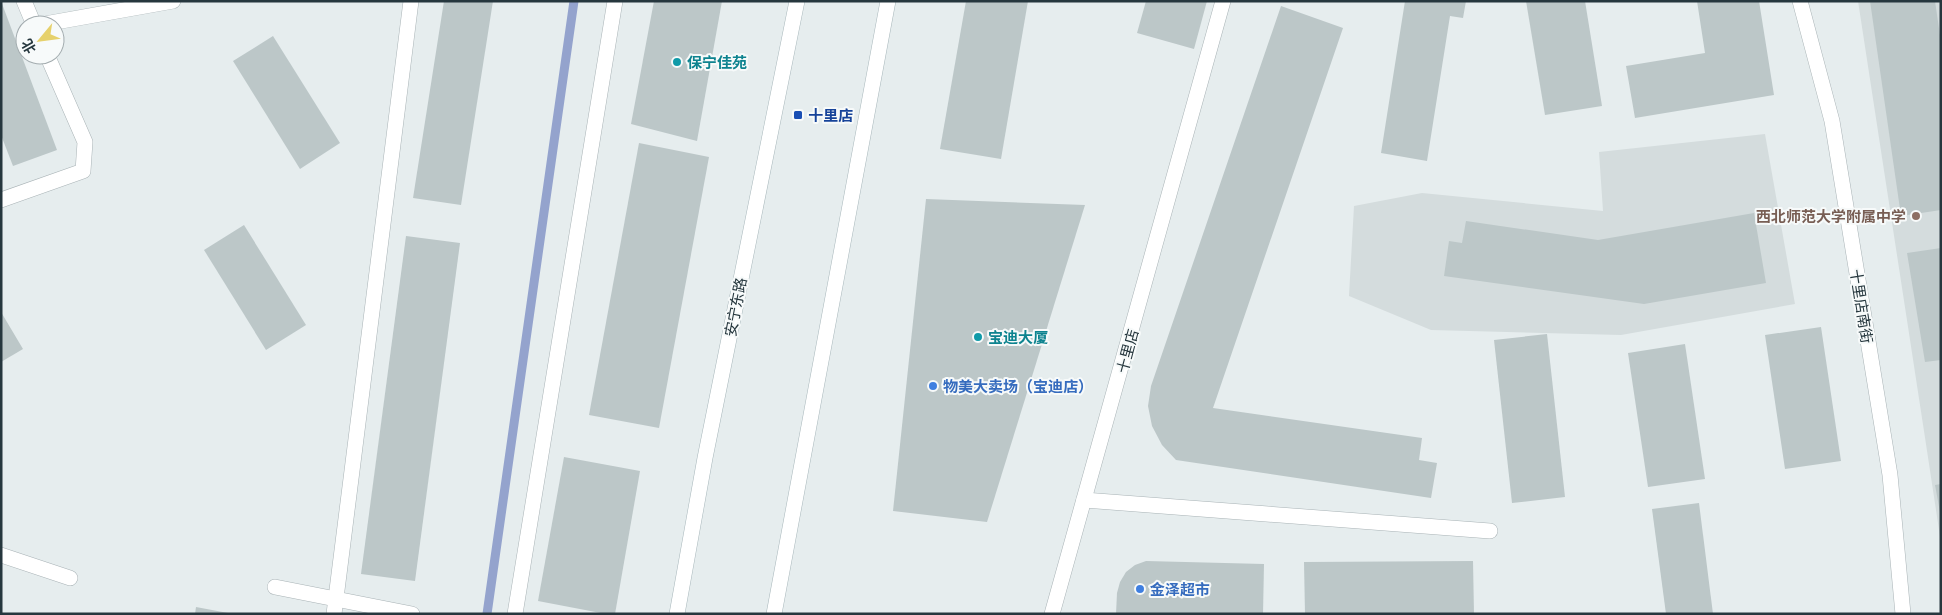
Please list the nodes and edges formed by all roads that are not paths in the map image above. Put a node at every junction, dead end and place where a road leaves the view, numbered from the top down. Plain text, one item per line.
1 (24, 1) edge
2 (173, 1) edge
3 (411, 1) edge
4 (615, 1) edge
5 (796, 1) edge
6 (888, 1) edge
7 (1223, 1) edge
8 (1800, 1) edge
9 (30, 15) edge
10 (65, 20) edge
11 (51, 65) edge
12 (1, 200) edge
13 (1084, 500) junction
14 (1490, 531) dead end
15 (1, 555) edge
16 (70, 578) dead end
17 (275, 586) dead end
18 (336, 598) junction
19 (334, 614) edge
20 (412, 614) edge
21 (515, 614) edge
22 (676, 614) edge
23 (774, 614) edge
24 (1052, 614) edge
25 (1903, 614) edge

1 - 9 street
2 - 10 street
3 - 18 street
4 - 21 street
5 - 22 street, 安宁东路
6 - 23 street
7 - 13 street, 十里店
8 - 25 street, 十里店南街
11 - 12 street
13 - 14 street
13 - 24 street, 十里店
15 - 16 street
17 - 18 street
18 - 19 street
18 - 20 street

